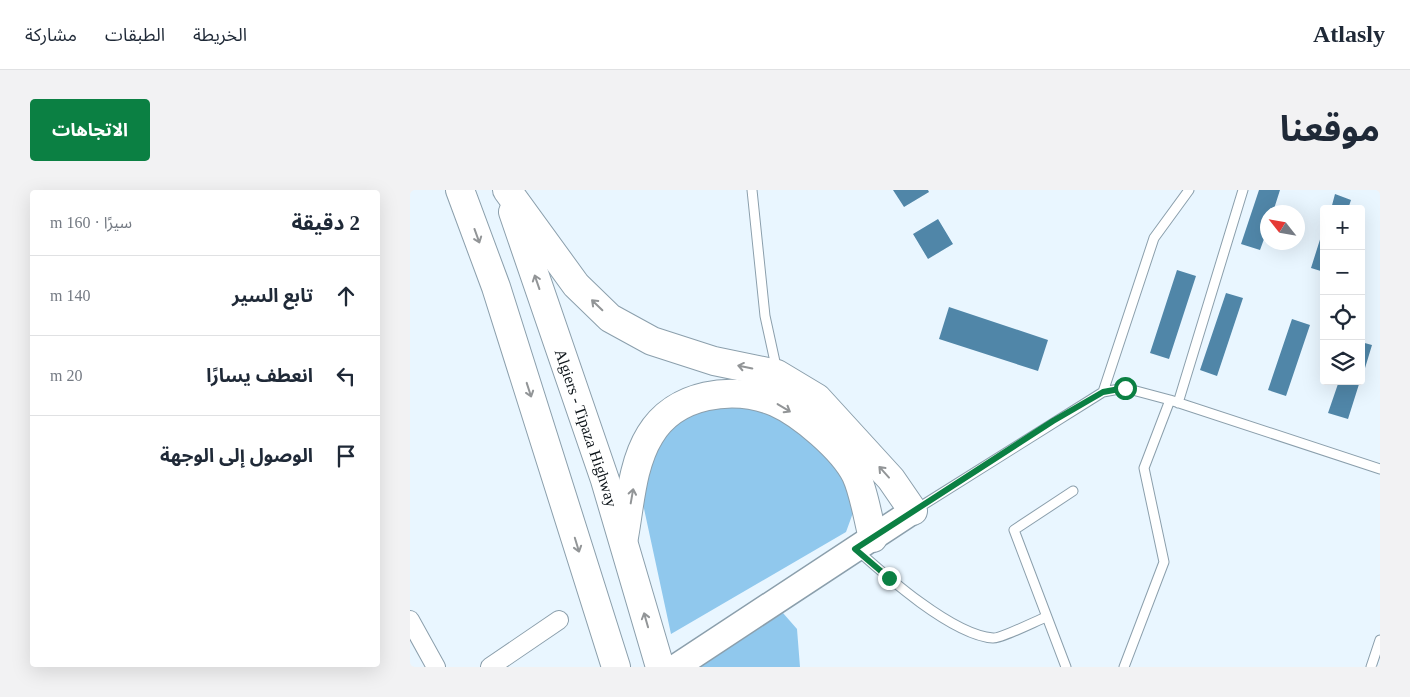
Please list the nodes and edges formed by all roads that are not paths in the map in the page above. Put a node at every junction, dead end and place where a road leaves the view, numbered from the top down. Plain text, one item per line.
1 (460, 190) edge
2 (505, 190) edge
3 (752, 190) edge
4 (1189, 190) edge
5 (1243, 190) edge
6 (777, 374) junction
7 (1103, 392) junction
8 (1174, 401) junction
9 (1380, 469) edge
10 (1074, 491) dead end
11 (913, 511) junction
12 (864, 543) junction
13 (623, 544) junction
14 (1046, 617) junction
15 (410, 620) edge
16 (559, 620) dead end
17 (1380, 640) edge
18 (436, 667) edge
19 (490, 667) edge
20 (616, 667) edge
21 (660, 667) edge
22 (676, 667) edge
23 (1066, 667) edge
24 (1124, 667) edge
25 (1371, 667) edge

1 -> 20 highway
6 -> 2 highway
13 -> 2 highway, Algiers - Tipaza Highway
3 - 6 lane
4 - 7 lane
5 - 8 lane
11 -> 6 highway
7 - 8 lane
7 - 11 lane
8 - 9 lane
8 - 24 lane
10 - 14 lane
11 - 12 street
13 -> 12 highway
12 - 14 lane
12 - 22 street
21 -> 13 highway, Algiers - Tipaza Highway
14 - 23 lane
15 - 18 street
16 - 19 street
17 - 25 lane

